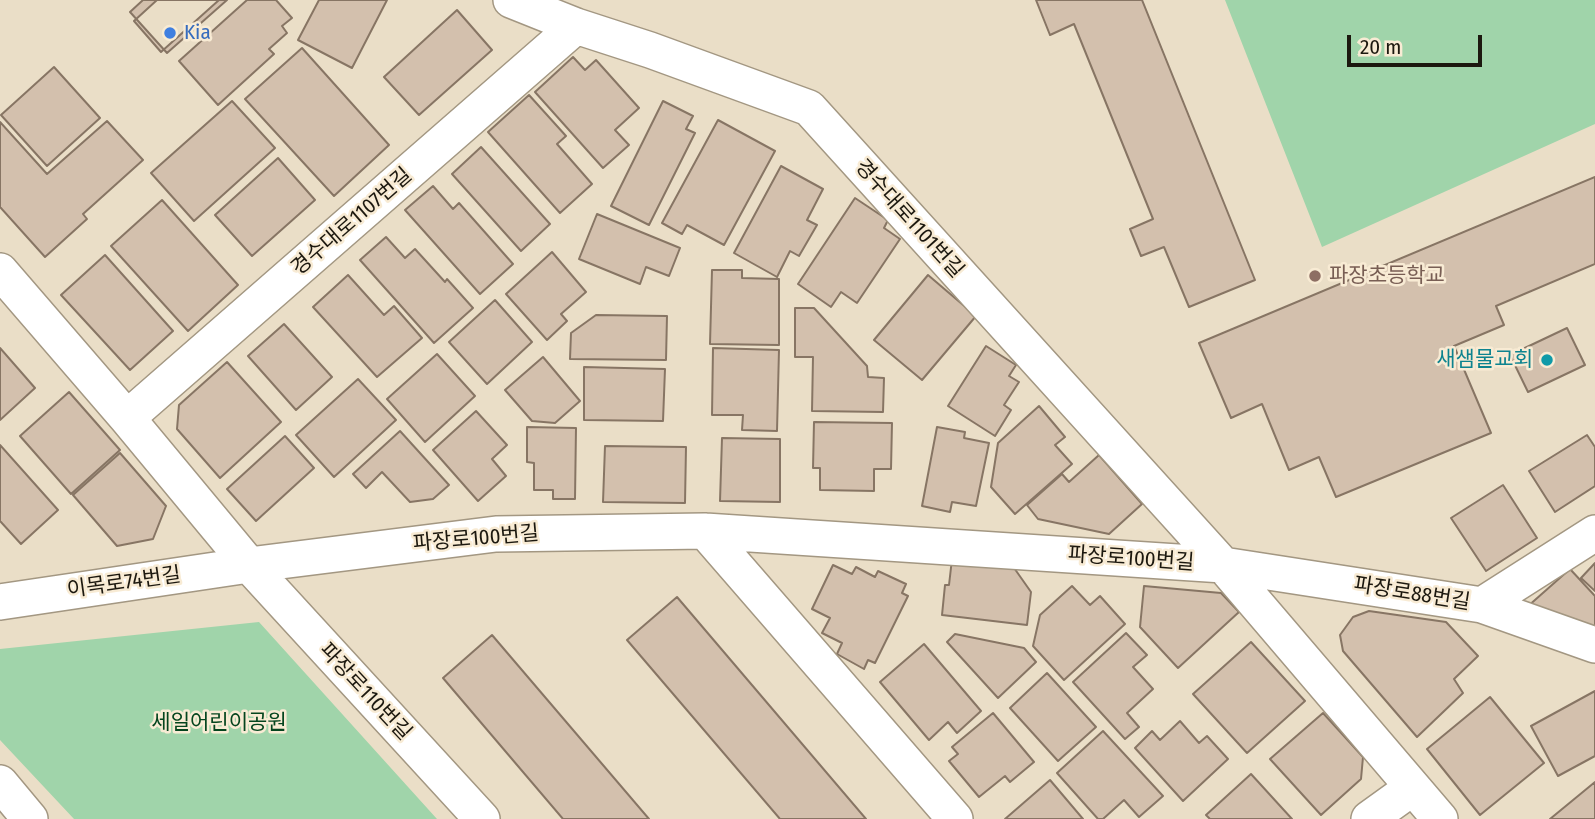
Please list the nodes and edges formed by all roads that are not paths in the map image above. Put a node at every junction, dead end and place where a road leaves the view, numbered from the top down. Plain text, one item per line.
1 (511, 0) edge
2 (576, 26) junction
3 (0, 271) edge
4 (127, 418) junction
5 (705, 531) junction
6 (1595, 533) edge
7 (248, 565) junction
8 (1223, 565) junction
9 (0, 602) edge
10 (1482, 606) junction
11 (1595, 645) edge
12 (0, 783) edge
13 (1412, 788) junction
14 (30, 819) edge
15 (482, 819) edge
16 (955, 819) edge
17 (1369, 819) edge
18 (1440, 819) edge

1 - 2 street, 경수대로1101번길
2 - 4 street, 경수대로1107번길
2 - 8 street, 경수대로1101번길
3 - 4 street
4 - 7 street
5 - 7 street, 파장로100번길
5 - 8 street, 파장로100번길
5 - 16 street
6 - 10 street
7 - 9 street, 이목로74번길
7 - 15 street, 파장로110번길
8 - 10 street, 파장로88번길
8 - 13 street, 파장로100번길
10 - 11 street, 파장로88번길
12 - 14 street
13 - 17 street
13 - 18 street, 파장로100번길

